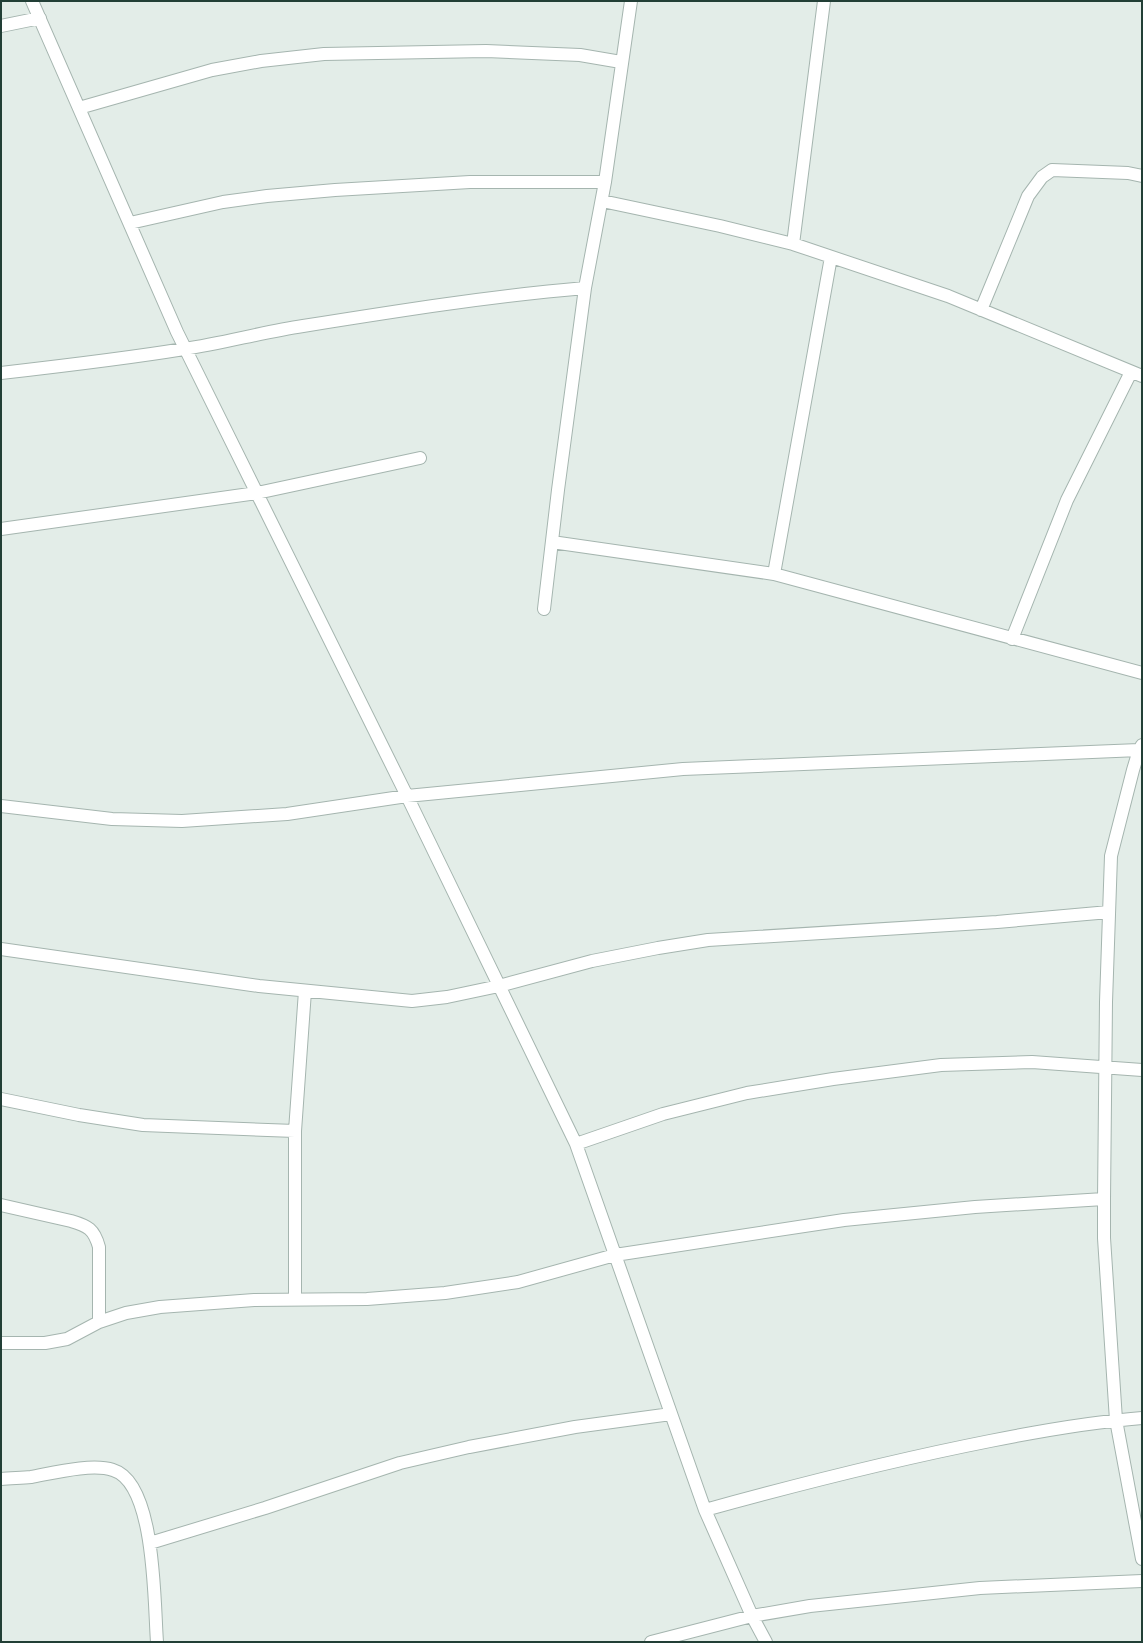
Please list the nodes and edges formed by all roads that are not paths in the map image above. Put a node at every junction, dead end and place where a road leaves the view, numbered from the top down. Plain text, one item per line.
1 (32, 1) edge
2 (630, 1) edge
3 (824, 1) edge
4 (40, 18) junction
5 (1, 26) edge
6 (621, 62) junction
7 (79, 108) junction
8 (1142, 176) edge
9 (605, 182) junction
10 (602, 201) junction
11 (130, 223) junction
12 (792, 244) junction
13 (831, 256) junction
14 (585, 288) junction
15 (981, 310) junction
16 (186, 349) junction
17 (1, 373) edge
18 (1137, 374) edge
19 (420, 458) dead end
20 (257, 493) junction
21 (1, 529) edge
22 (552, 542) junction
23 (774, 574) junction
24 (544, 609) dead end
25 (1012, 639) junction
26 (1142, 673) edge
27 (1140, 747) edge
28 (407, 796) junction
29 (1, 806) edge
30 (1109, 912) junction
31 (1, 949) edge
32 (499, 986) junction
33 (305, 991) junction
34 (1105, 1067) junction
35 (1142, 1070) edge
36 (1, 1099) edge
37 (295, 1131) junction
38 (576, 1144) junction
39 (1104, 1199) junction
40 (1, 1205) edge
41 (615, 1255) junction
42 (295, 1299) junction
43 (99, 1322) junction
44 (1, 1344) edge
45 (671, 1414) junction
46 (1142, 1418) edge
47 (1116, 1420) junction
48 (1, 1479) edge
49 (705, 1510) junction
50 (150, 1543) junction
51 (1142, 1559) edge
52 (1142, 1581) edge
53 (752, 1616) junction
54 (157, 1642) edge
55 (651, 1642) edge
56 (766, 1642) edge

1 - 4 street
2 - 6 street
3 - 12 street
4 - 5 street
4 - 7 street
6 - 7 street
6 - 9 street
7 - 11 street
8 - 15 street
9 - 10 street
9 - 11 street
10 - 12 street
10 - 14 street
11 - 16 street
12 - 13 street
13 - 15 street
13 - 23 street
14 - 16 street
14 - 22 street
15 - 18 street
16 - 17 street
16 - 20 street
18 - 25 street
19 - 20 street
20 - 21 street
20 - 28 street
22 - 23 street
22 - 24 street
23 - 25 street
25 - 26 street
27 - 28 street
27 - 30 street
28 - 29 street
28 - 32 street
30 - 32 street
30 - 34 street
31 - 33 street
32 - 33 street
32 - 38 street
33 - 37 street
34 - 35 street
34 - 38 street
34 - 39 street
36 - 37 street
37 - 42 street
38 - 41 street
39 - 41 street
39 - 47 street
40 - 43 street
41 - 42 street
41 - 45 street
42 - 43 street
43 - 44 street
45 - 49 street
45 - 50 street
46 - 47 street
47 - 49 street
47 - 51 street
48 - 50 street
49 - 53 street
50 - 54 street
52 - 53 street
53 - 55 street
53 - 56 street

